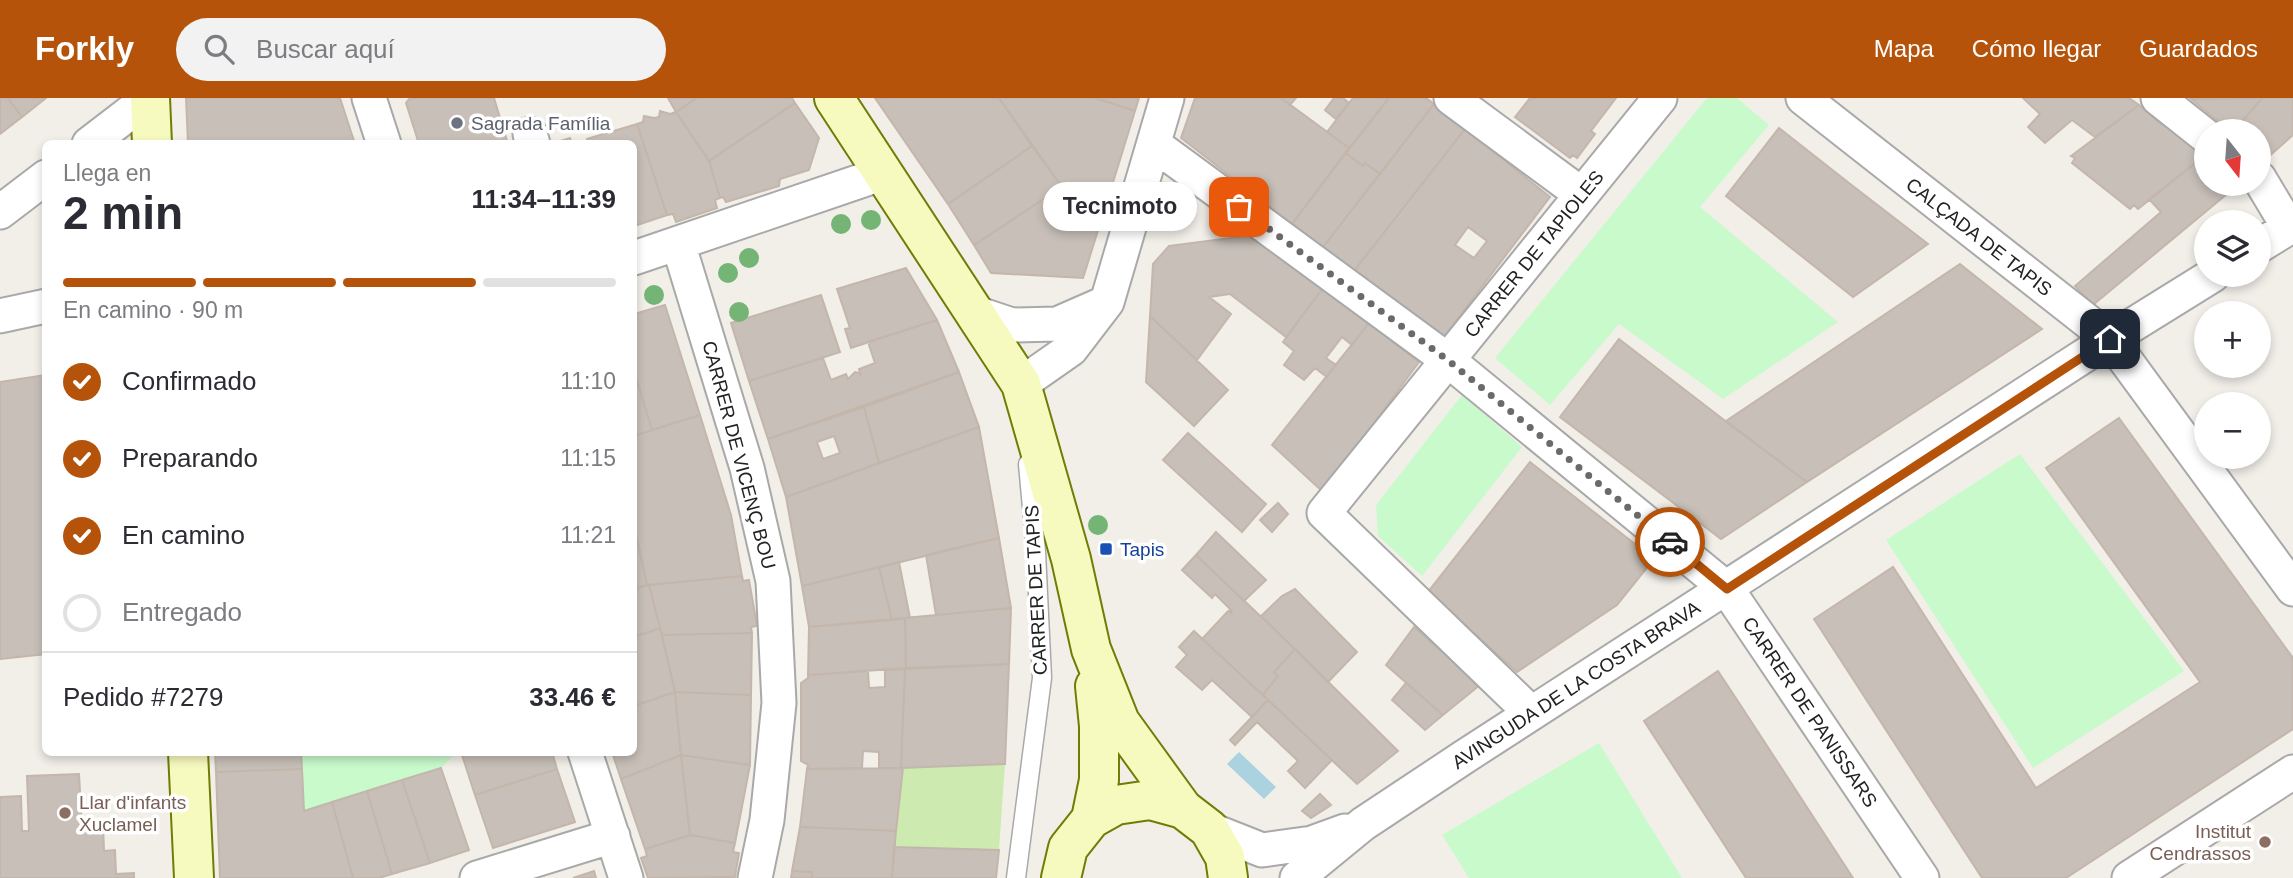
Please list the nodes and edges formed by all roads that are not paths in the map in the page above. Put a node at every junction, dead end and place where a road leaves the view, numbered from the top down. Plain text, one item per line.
1 (149, 98) edge
2 (369, 98) edge
3 (834, 98) edge
4 (1167, 98) edge
5 (1451, 98) edge
6 (1660, 98) edge
7 (1803, 98) edge
8 (2158, 98) edge
9 (2194, 127) edge
10 (94, 140) edge
11 (152, 140) edge
12 (383, 140) edge
13 (1155, 145) junction
14 (884, 173) junction
15 (42, 180) edge
16 (1581, 194) junction
17 (2271, 196) edge
18 (0, 212) edge
19 (2291, 227) edge
20 (2271, 239) edge
21 (678, 243) junction
22 (637, 257) edge
23 (2194, 287) edge
24 (1107, 302) junction
25 (42, 307) edge
26 (976, 313) junction
27 (0, 316) edge
28 (2110, 339) junction
29 (1449, 361) junction
30 (1021, 384) junction
31 (1727, 589) junction
32 (2293, 590) edge
33 (1091, 649) junction
34 (1531, 713) junction
35 (188, 756) edge
36 (586, 756) edge
37 (2293, 772) edge
38 (1091, 819) junction
39 (1196, 819) junction
40 (1363, 824) junction
41 (612, 836) junction
42 (194, 878) edge
43 (477, 878) edge
44 (626, 878) edge
45 (755, 878) edge
46 (1016, 878) edge
47 (1061, 878) edge
48 (1228, 878) edge
49 (1297, 878) edge
50 (1922, 878) edge
51 (2129, 878) edge

1 - 10 street
1 - 11 street
2 - 12 street
3 - 14 street, CARRER DE TAPIS
4 - 13 street
5 - 16 street
6 - 16 street, CARRER DE TAPIOLES
7 - 28 street, CALÇADA DE TAPIS
8 - 9 street
13 - 24 street
13 - 29 street, CARRER DE PANISSARS
14 - 21 street
14 - 26 street, CARRER DE TAPIS
15 - 18 street
16 - 29 street, CARRER DE TAPIOLES
17 - 19 street
19 - 20 street
21 - 22 street
21 - 45 street, CARRER DE VICENÇ BOU
23 - 28 street, AVINGUDA DE LA COSTA BRAVA
24 - 26 street
24 - 30 street
25 - 27 street
26 - 30 street, CARRER DE TAPIS
28 - 31 street, AVINGUDA DE LA COSTA BRAVA
28 - 32 street, CALÇADA DE TAPIS
29 - 31 street, CARRER DE PANISSARS
29 - 34 street, CARRER DE TAPIOLES
30 - 33 street, CARRER DE TAPIS
30 - 46 lane, CARRER DE TAPIS
31 - 34 street, AVINGUDA DE LA COSTA BRAVA
31 - 50 street, CARRER DE PANISSARS
33 - 38 street, CARRER DE TAPIS
33 - 39 street, CARRER DE TAPIS
34 - 40 street, AVINGUDA DE LA COSTA BRAVA
35 - 42 street
36 - 41 street
37 - 51 street
38 - 39 street
38 - 47 street
39 - 40 street, AVINGUDA DE LA COSTA BRAVA
39 - 48 street, CARRER DE TAPIS
40 - 49 street, AVINGUDA DE LA COSTA BRAVA
41 - 43 street
41 - 44 street

